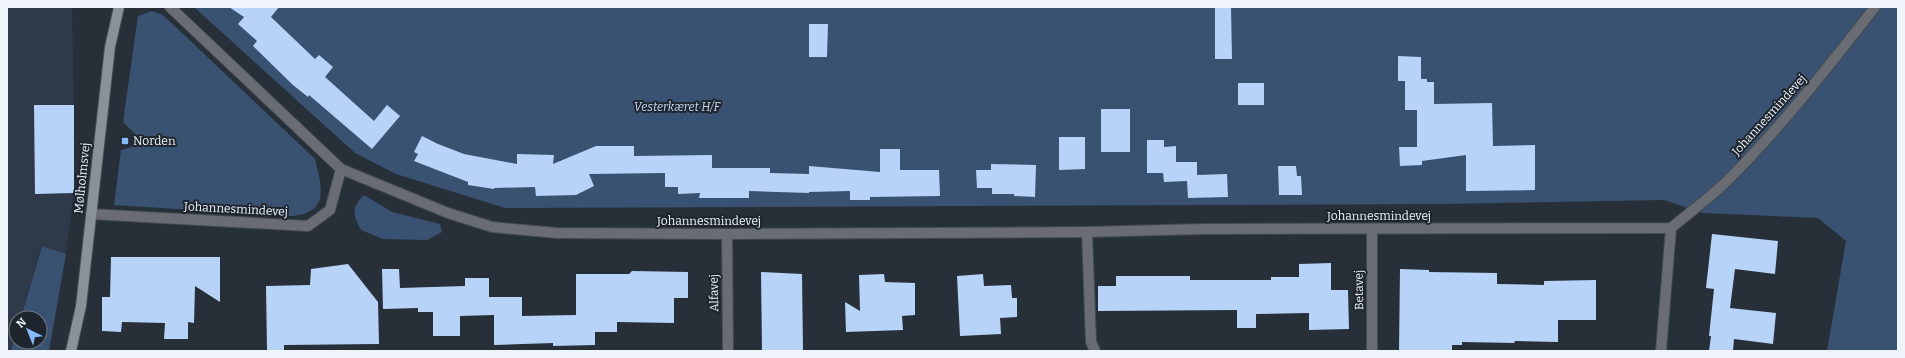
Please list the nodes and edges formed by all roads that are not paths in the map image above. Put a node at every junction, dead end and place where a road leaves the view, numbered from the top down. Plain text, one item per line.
1 (119, 7) edge
2 (170, 7) edge
3 (1875, 7) edge
4 (341, 169) junction
5 (91, 214) junction
6 (1671, 228) junction
7 (1372, 229) junction
8 (1087, 232) junction
9 (727, 234) junction
10 (71, 351) edge
11 (728, 351) edge
12 (1095, 351) edge
13 (1372, 351) edge
14 (1661, 351) edge

1 - 5 street, Mølholmsvej
2 - 4 street, Johannesmindevej
3 - 6 street, Johannesmindevej
4 - 5 street, Johannesmindevej
4 - 9 street, Johannesmindevej
5 - 10 street, Mølholmsvej
6 - 7 street, Johannesmindevej
6 - 14 street
7 - 8 street, Johannesmindevej
7 - 13 street, Betavej
8 - 9 street, Johannesmindevej
8 - 12 street
9 - 11 street, Alfavej

